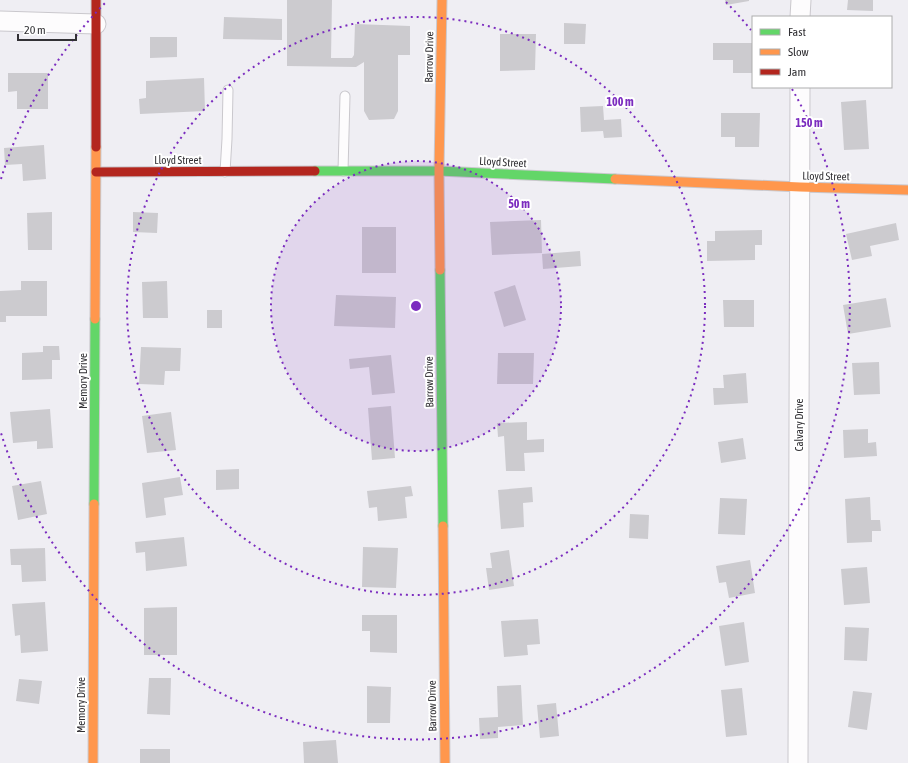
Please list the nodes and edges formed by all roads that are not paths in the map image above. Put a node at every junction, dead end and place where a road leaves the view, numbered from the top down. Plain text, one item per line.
1 (96, 0) edge
2 (442, 0) edge
3 (800, 0) edge
4 (800, 16) edge
5 (0, 21) edge
6 (96, 24) junction
7 (800, 88) edge
8 (228, 90) dead end
9 (345, 96) dead end
10 (343, 171) junction
11 (439, 171) junction
12 (96, 172) junction
13 (225, 172) junction
14 (800, 187) junction
15 (908, 190) edge
16 (93, 763) edge
17 (445, 763) edge
18 (798, 763) edge

1 - 6 street, Memory Drive
2 - 11 street, Barrow Drive
3 - 4 street
5 - 6 street
6 - 12 street, Memory Drive
7 - 14 street, Calvary Drive
8 - 13 lane
9 - 10 lane
10 - 11 street, Lloyd Street
10 - 13 street, Lloyd Street
11 - 14 street, Lloyd Street
11 - 17 street, Barrow Drive
12 - 13 street, Lloyd Street
12 - 16 street, Memory Drive
14 - 15 street, Lloyd Street
14 - 18 street, Calvary Drive

